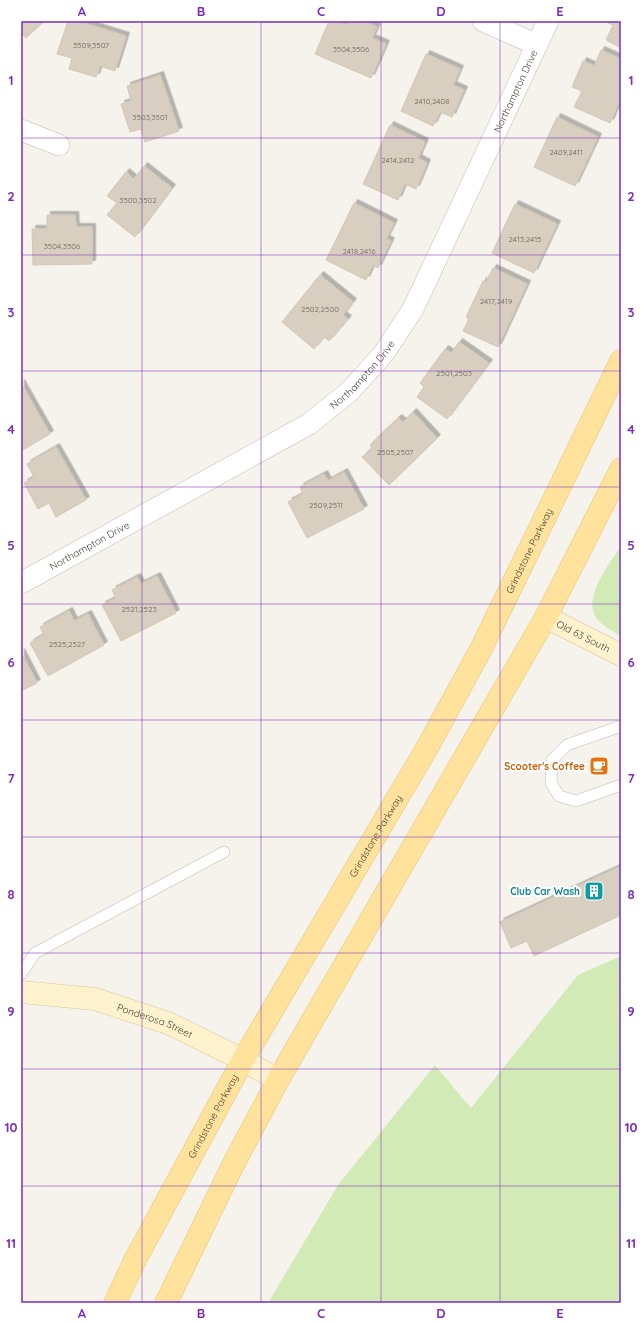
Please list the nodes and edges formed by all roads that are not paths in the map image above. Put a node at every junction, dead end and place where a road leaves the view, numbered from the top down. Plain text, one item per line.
1 (483, 21) edge
2 (548, 21) edge
3 (537, 46) junction
4 (21, 130) edge
5 (59, 144) dead end
6 (621, 361) edge
7 (621, 469) edge
8 (21, 582) edge
9 (546, 617) junction
10 (621, 655) edge
11 (621, 726) edge
12 (621, 785) edge
13 (224, 852) dead end
14 (21, 974) edge
15 (21, 992) edge
16 (243, 1060) junction
17 (278, 1080) junction
18 (114, 1303) edge
19 (166, 1303) edge

1 - 3 street
2 - 3 street, Northampton Drive
3 - 8 street, Northampton Drive
4 - 5 street
6 - 16 main road, Grindstone Parkway
7 - 9 main road
9 - 10 street, Old 63 South
9 - 17 main road
11 - 12 lane
13 - 14 lane
15 - 16 street, Ponderosa Street
16 - 17 street, Ponderosa Street
16 - 18 main road, Grindstone Parkway
17 - 19 main road

